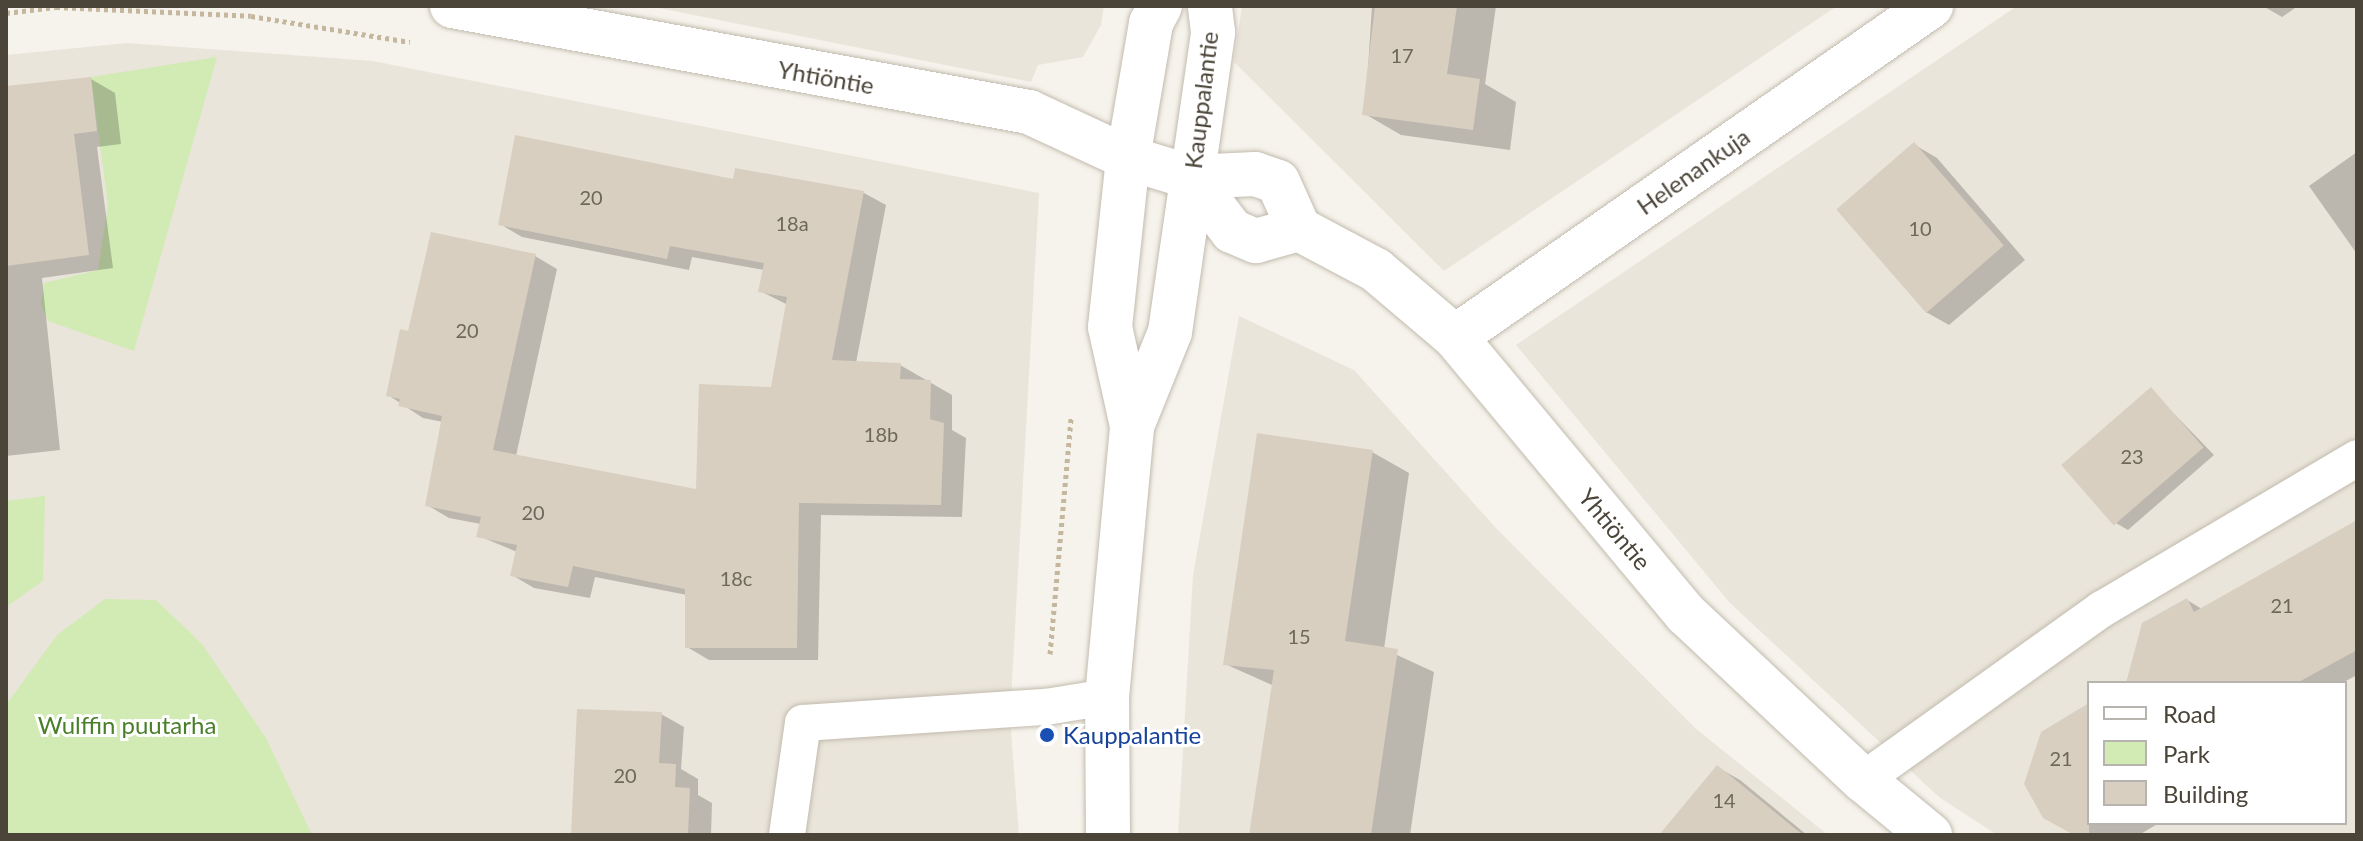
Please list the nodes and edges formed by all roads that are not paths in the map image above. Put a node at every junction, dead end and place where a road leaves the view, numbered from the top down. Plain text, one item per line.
1 (452, 6) edge
2 (1160, 6) edge
3 (1210, 6) edge
4 (1931, 6) edge
5 (1128, 158) junction
6 (1191, 177) junction
7 (1299, 229) junction
8 (1455, 337) junction
9 (1132, 426) junction
10 (2357, 458) edge
11 (1107, 697) junction
12 (1863, 780) junction
13 (787, 835) edge
14 (1108, 835) edge
15 (1930, 835) edge

1 - 5 street, Yhtiöntie
2 - 5 street, Kauppalantie
3 - 6 street, Kauppalantie
4 - 8 street, Helenankuja
5 - 6 street, Yhtiöntie
5 - 9 street, Kauppalantie
6 - 7 street
6 - 7 street, Yhtiöntie
6 - 9 street, Kauppalantie
7 - 8 street, Yhtiöntie
8 - 12 street, Yhtiöntie
9 - 11 street, Kauppalantie
10 - 12 lane
11 - 13 lane
11 - 14 street, Kauppalantie
12 - 15 street, Yhtiöntie

